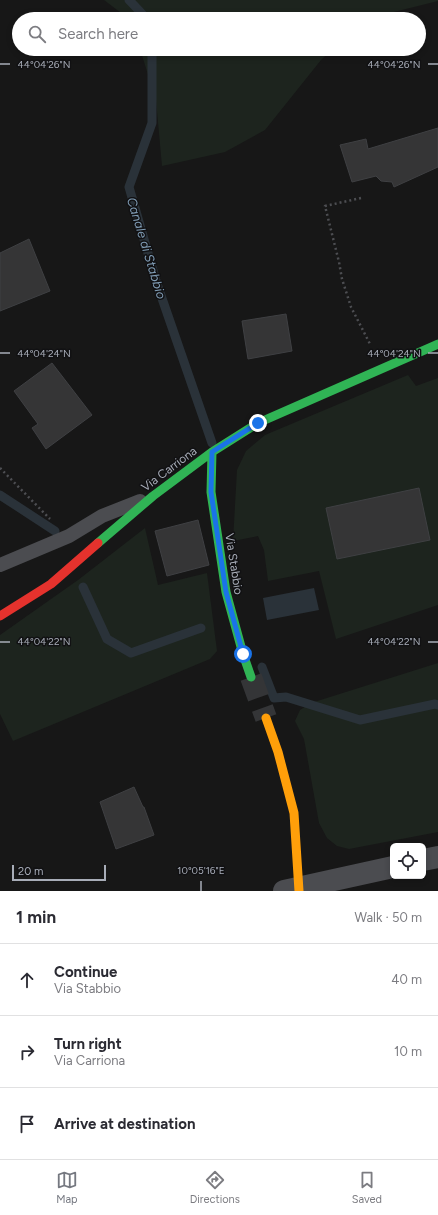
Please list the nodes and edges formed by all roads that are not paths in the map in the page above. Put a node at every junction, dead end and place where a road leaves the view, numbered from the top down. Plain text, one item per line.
1 (438, 344) edge
2 (212, 452) junction
3 (153, 496) junction
4 (0, 564) edge
5 (0, 616) edge
6 (251, 677) tunnel mouth
7 (266, 718) tunnel mouth
8 (438, 857) edge
9 (426, 859) edge
10 (390, 868) edge
11 (294, 890) edge

1 - 2 main road, Via Carriona
2 - 3 main road, Via Carriona
2 - 6 main road, Via Stabbio
3 - 4 lane
3 - 5 main road, Via Carriona
7 - 11 main road
8 - 9 street
10 - 11 street

